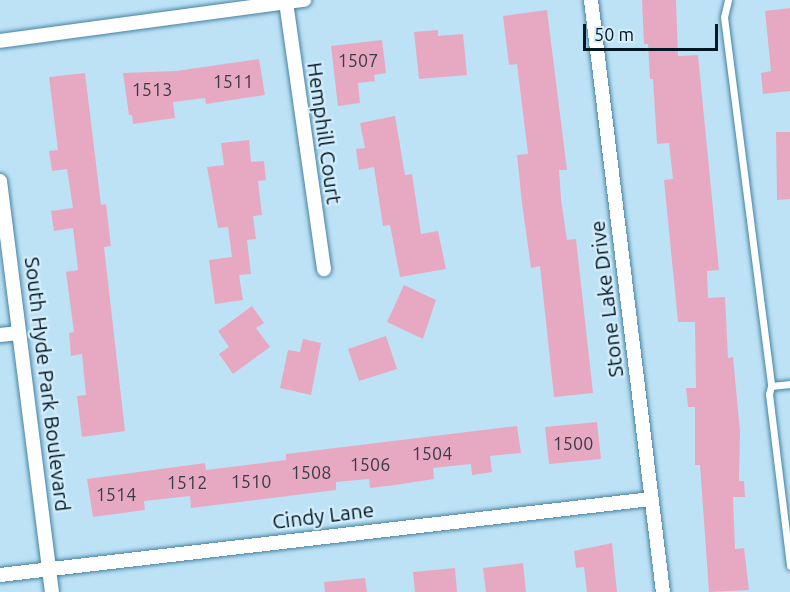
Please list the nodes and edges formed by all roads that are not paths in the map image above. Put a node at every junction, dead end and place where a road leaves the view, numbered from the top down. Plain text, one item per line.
1 (304, 0) edge
2 (591, 0) edge
3 (728, 0) edge
4 (286, 2) junction
5 (0, 41) edge
6 (0, 181) edge
7 (324, 269) dead end
8 (19, 333) junction
9 (0, 335) edge
10 (790, 384) edge
11 (771, 386) junction
12 (651, 499) junction
13 (790, 566) edge
14 (51, 570) junction
15 (0, 575) edge
16 (52, 592) edge
17 (663, 592) edge

1 - 4 street
2 - 12 street, Stone Lake Drive
3 - 11 lane
4 - 5 street
4 - 7 street, Hemphill Court
6 - 8 street, South Hyde Park Boulevard
8 - 9 street
8 - 14 street, South Hyde Park Boulevard
10 - 11 lane
11 - 13 lane
12 - 14 street, Cindy Lane
12 - 17 street, Stone Lake Drive
14 - 15 street, Cindy Lane
14 - 16 street, South Hyde Park Boulevard

